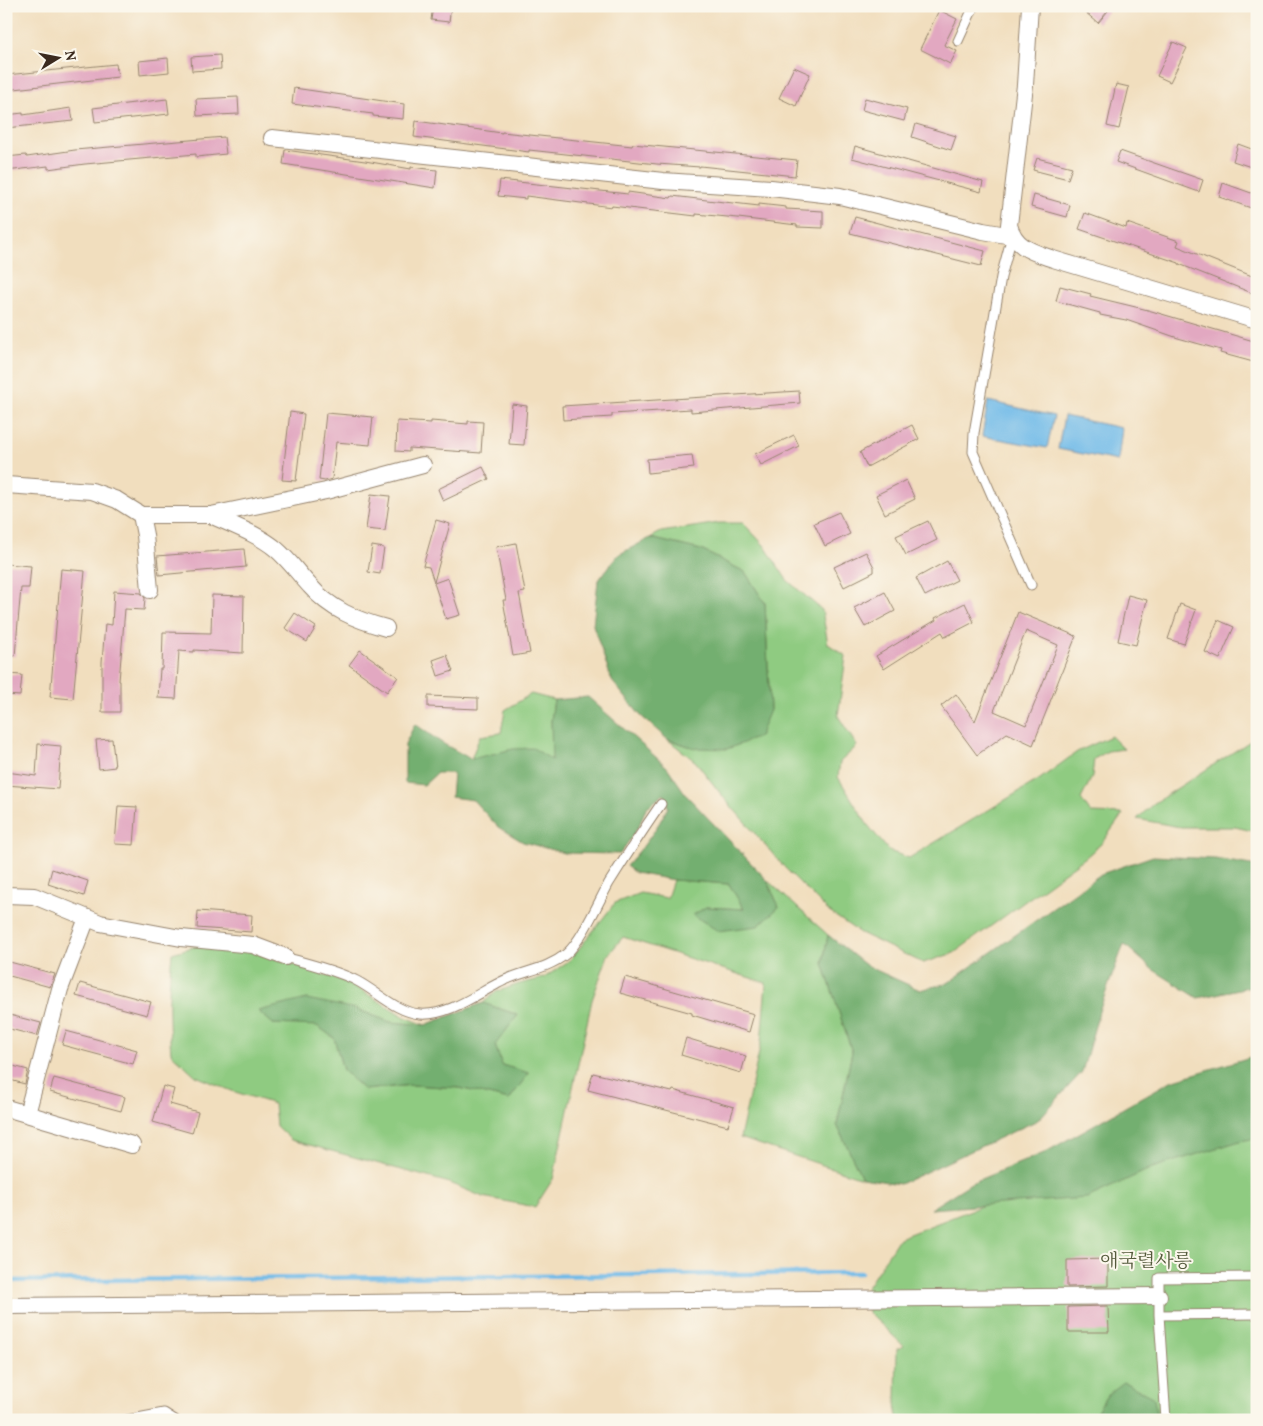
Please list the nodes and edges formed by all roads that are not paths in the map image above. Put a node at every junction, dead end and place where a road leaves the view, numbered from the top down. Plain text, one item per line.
1 (974, 6) edge
2 (1030, 6) edge
3 (958, 41) dead end
4 (272, 138) dead end
5 (1012, 236) junction
6 (1257, 320) edge
7 (423, 466) dead end
8 (6, 485) edge
9 (211, 515) junction
10 (141, 516) junction
11 (1032, 585) dead end
12 (150, 590) dead end
13 (386, 628) dead end
14 (661, 804) dead end
15 (6, 895) edge
16 (87, 918) junction
17 (285, 957) joint
18 (6, 1108) edge
19 (27, 1114) junction
20 (132, 1145) dead end
21 (1257, 1277) edge
22 (1159, 1296) junction
23 (6, 1306) edge
24 (1257, 1314) edge
25 (1159, 1315) junction
26 (127, 1420) edge
27 (175, 1420) edge
28 (1166, 1420) edge

1 - 3 lane
2 - 5 street
4 - 5 street
5 - 6 street
5 - 11 lane
7 - 9 street
8 - 10 street
9 - 10 street
9 - 13 street
10 - 12 street
14 - 17 lane
15 - 16 street
16 - 17 street
16 - 19 street
18 - 19 street
19 - 20 street
21 - 22 lane
22 - 23 street
22 - 25 lane
24 - 25 lane
25 - 28 lane
26 - 27 lane

